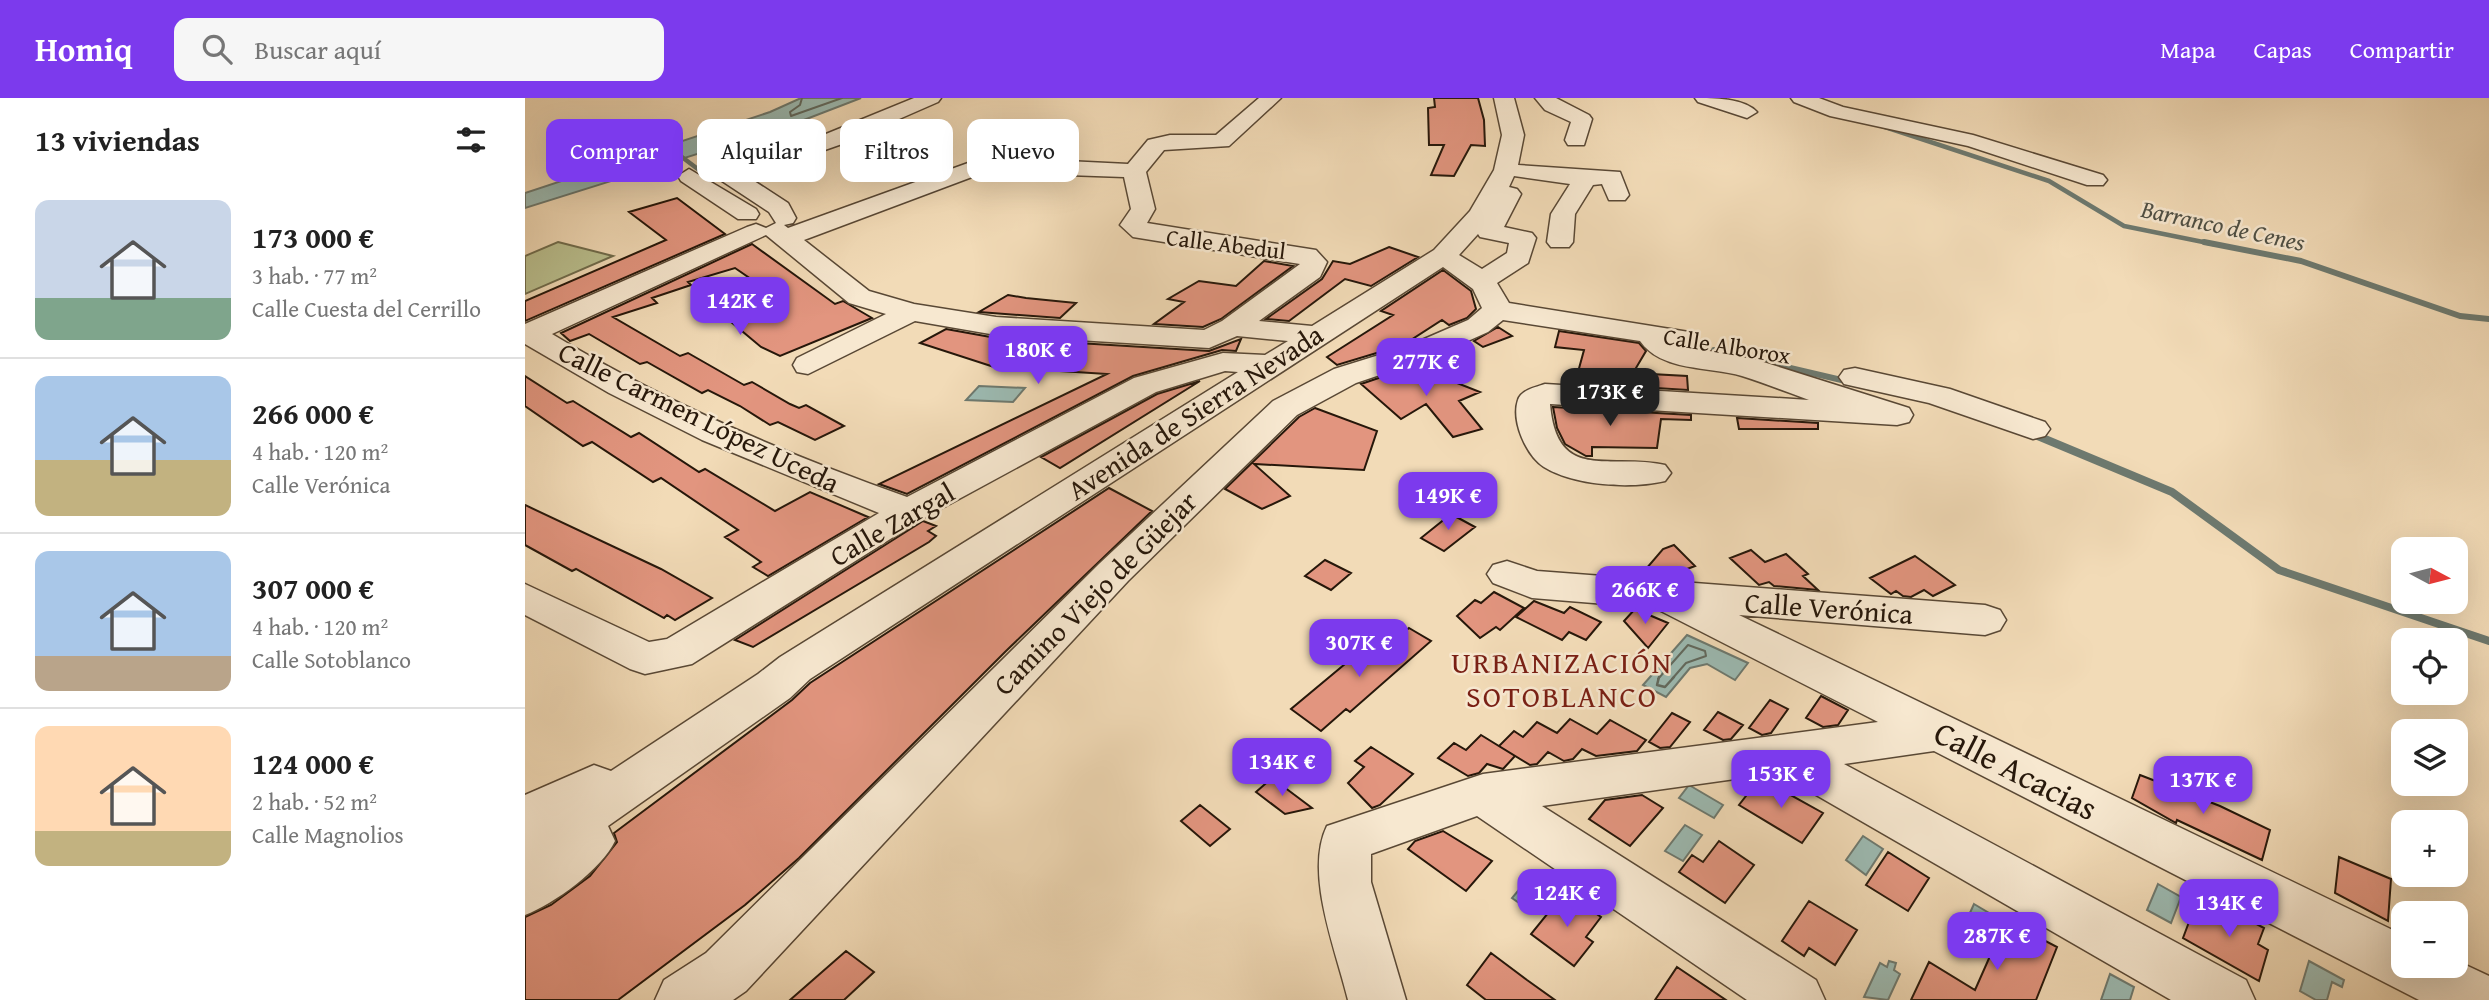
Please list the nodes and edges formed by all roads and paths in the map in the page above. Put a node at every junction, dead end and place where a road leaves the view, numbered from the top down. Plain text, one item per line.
1 (931, 98) edge
2 (1271, 98) edge
3 (1544, 98) edge
4 (1705, 98) edge
5 (1801, 98) edge
6 (1507, 109) edge
7 (1747, 113) dead end
8 (1514, 167) junction
9 (1134, 171) junction
10 (689, 176) dead end
11 (1574, 178) junction
12 (2095, 180) dead end
13 (1617, 195) dead end
14 (773, 228) junction
15 (1560, 242) dead end
16 (1443, 256) junction
17 (1490, 295) junction
18 (911, 312) junction
19 (1232, 327) junction
20 (527, 334) edge
21 (1316, 335) junction
22 (1651, 335) junction
23 (808, 365) dead end
24 (1270, 365) junction
25 (1533, 420) junction
26 (1605, 422) dead end
27 (2033, 429) dead end
28 (1653, 473) dead end
29 (909, 511) junction
30 (1507, 574) dead end
31 (1666, 596) junction
32 (525, 598) edge
33 (1985, 620) dead end
34 (795, 668) junction
35 (1940, 732) junction
36 (705, 734) junction
37 (1781, 752) junction
38 (1483, 794) junction
39 (525, 818) edge
40 (525, 856) edge
41 (525, 891) edge
42 (2391, 957) edge
43 (2433, 978) edge
44 (684, 1000) edge
45 (1377, 1000) edge
46 (1796, 1000) edge
47 (2226, 1000) edge
48 (2477, 1000) edge

1 - 14 street
2 - 9 street
3 - 6 street
3 - 11 street
4 - 7 street
5 - 12 street
6 - 8 street, Avenida de Sierra Nevada
8 - 11 street
8 - 16 street, Avenida de Sierra Nevada
8 - 17 street, Camino Viejo de Güejar
9 - 14 street
9 - 19 street, Calle Abedul
10 - 14 street
11 - 13 street
11 - 15 street
14 - 18 street
14 - 20 street
16 - 17 street
16 - 21 street, Avenida de Sierra Nevada
17 - 22 street, Calle Alborox
17 - 44 street, Camino Viejo de Güejar
18 - 19 street
18 - 23 street
19 - 21 street
20 - 29 street, Calle Carmen López Uceda
21 - 24 street, Avenida de Sierra Nevada
22 - 25 street
22 - 27 street, Calle Alborox
24 - 29 street, Calle Zargal
24 - 34 street, Avenida de Sierra Nevada
25 - 26 street
25 - 28 street
29 - 32 street, Calle Zargal
30 - 31 street, Calle Verónica
31 - 33 street, Calle Verónica
31 - 35 street, Calle Acacias
34 - 36 street, Avenida de Sierra Nevada
34 - 39 street, Avenida de Sierra Nevada
35 - 37 street
35 - 42 street, Calle Acacias
36 - 40 street, Avenida de Sierra Nevada
36 - 41 street, Avenida de Sierra Nevada
37 - 38 street
37 - 47 street
38 - 45 street
38 - 46 street
43 - 48 street

